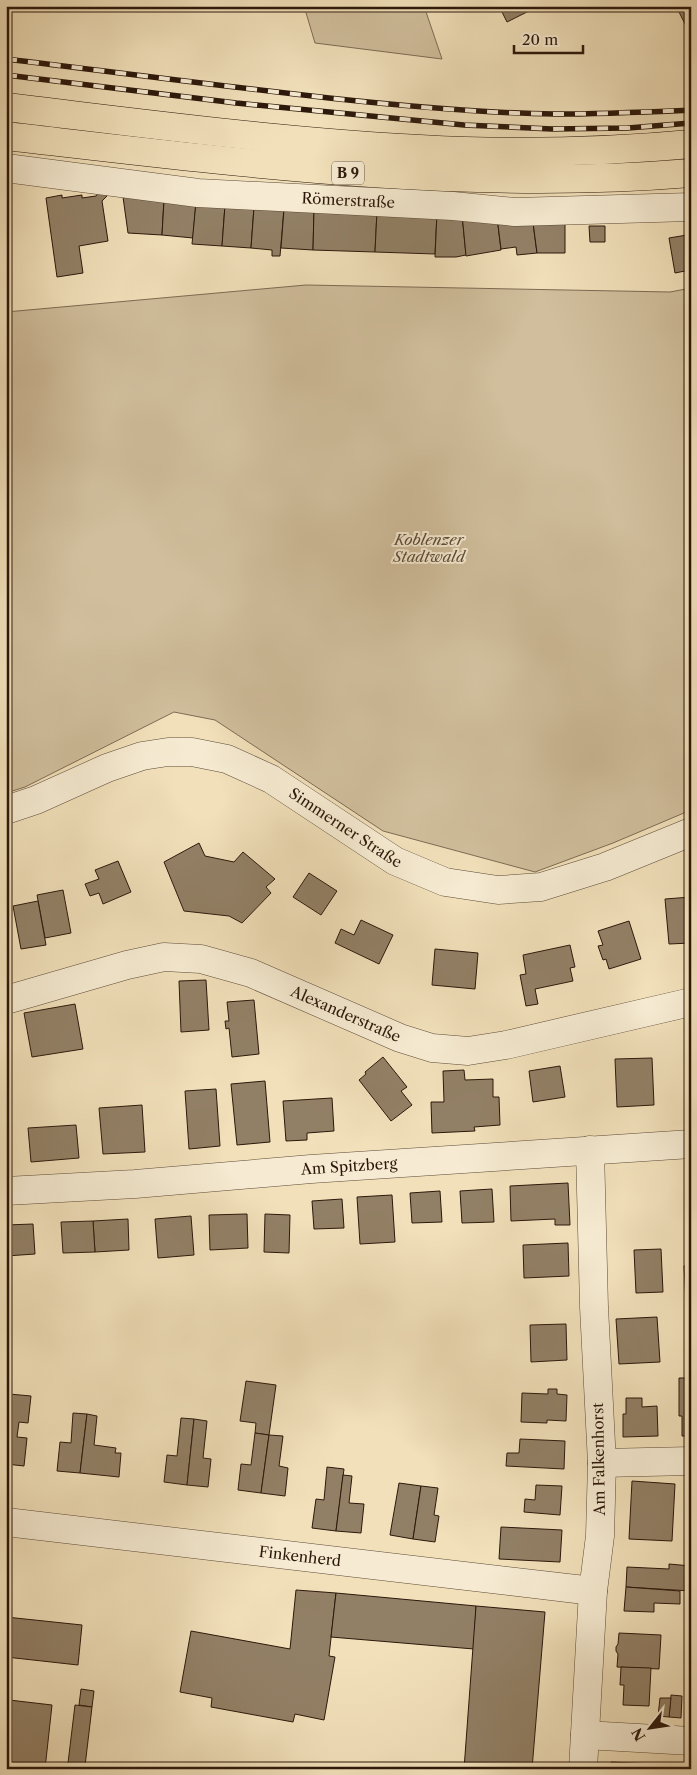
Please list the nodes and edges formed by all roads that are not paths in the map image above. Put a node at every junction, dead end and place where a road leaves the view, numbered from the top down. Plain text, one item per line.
1 (6, 108) edge
2 (6, 136) edge
3 (691, 144) edge
4 (6, 168) edge
5 (691, 173) edge
6 (691, 207) edge
7 (6, 810) edge
8 (691, 832) edge
9 (6, 1000) edge
10 (691, 1002) edge
11 (691, 1144) edge
12 (590, 1150) junction
13 (6, 1192) edge
14 (691, 1461) edge
15 (602, 1463) junction
16 (6, 1522) edge
17 (593, 1591) junction
18 (585, 1735) junction
19 (691, 1741) edge
20 (583, 1769) edge

1 - 3 highway, B 9
2 - 5 highway, B 9
4 - 6 street, Römerstraße
7 - 8 street, Simmerner Straße
9 - 10 street, Alexanderstraße
11 - 12 street, Am Spitzberg
12 - 13 street, Am Spitzberg
12 - 15 street, Am Falkenhorst
14 - 15 street
15 - 17 street, Am Falkenhorst
16 - 17 street, Finkenherd
17 - 18 street, Am Falkenhorst
18 - 19 street
18 - 20 street, Am Falkenhorst

